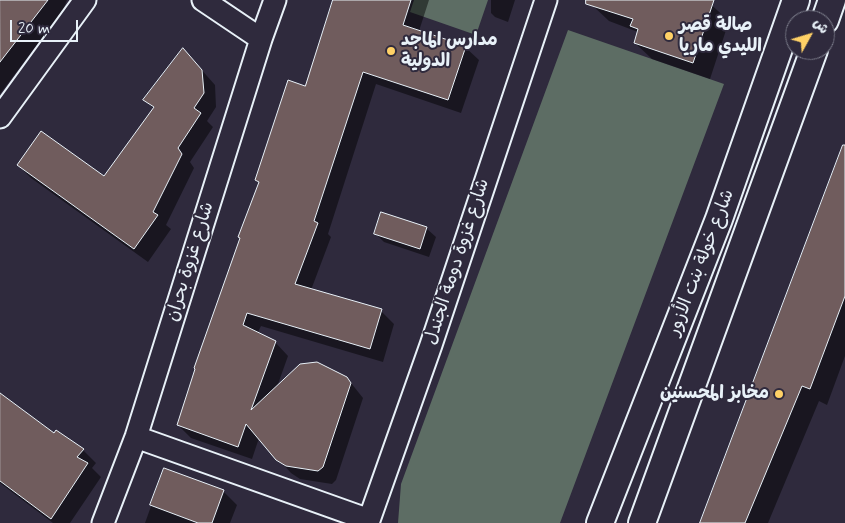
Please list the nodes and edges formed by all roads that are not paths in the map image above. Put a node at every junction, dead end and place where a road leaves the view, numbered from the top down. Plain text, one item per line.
1 (85, 0) edge
2 (203, 0) edge
3 (275, 0) edge
4 (546, 0) edge
5 (796, 0) edge
6 (261, 39) junction
7 (810, 60) edge
8 (0, 117) edge
9 (719, 219) junction
10 (748, 234) junction
11 (136, 437) junction
12 (368, 522) edge
13 (103, 523) edge
14 (600, 523) edge
15 (642, 523) edge

1 - 8 street
2 - 6 street
3 - 6 street, شارع غزوة بحران
4 - 12 street, شارع غزوة دومة الجندل
5 - 9 street, شارع خولة بنت الأزور
6 - 11 street, شارع غزوة بحران
7 - 10 street, شارع خولة بنت الأزور
9 - 10 street
9 - 14 street, شارع خولة بنت الأزور
10 - 15 street, شارع خولة بنت الأزور
11 - 12 street
11 - 13 street, شارع غزوة بحران

